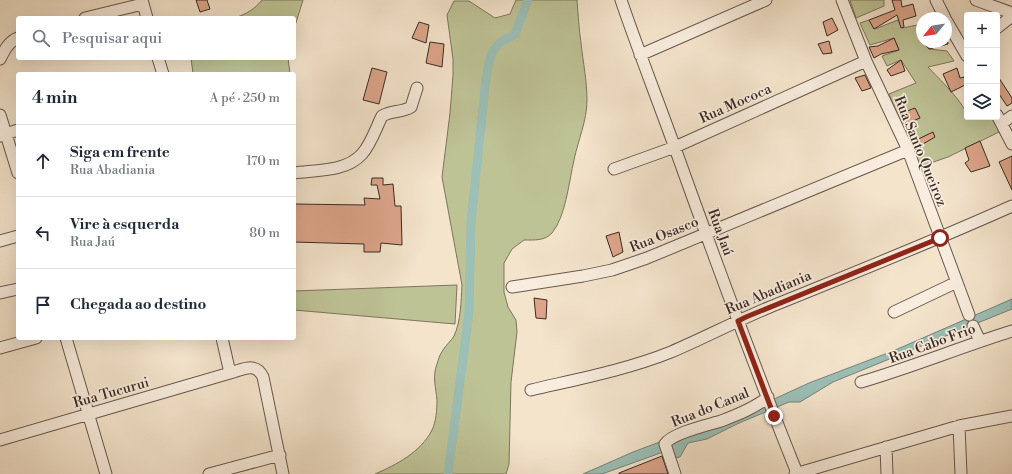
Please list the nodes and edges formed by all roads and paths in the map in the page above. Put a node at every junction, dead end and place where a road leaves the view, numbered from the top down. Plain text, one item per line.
1 (622, 0) edge
2 (766, 0) edge
3 (842, 0) edge
4 (936, 0) edge
5 (976, 0) edge
6 (142, 2) edge
7 (942, 12) edge
8 (1012, 13) edge
9 (92, 16) edge
10 (146, 16) edge
11 (1012, 16) edge
12 (1000, 26) edge
13 (952, 30) edge
14 (16, 38) edge
15 (964, 50) edge
16 (640, 55) junction
17 (0, 59) edge
18 (159, 60) edge
19 (866, 61) junction
20 (162, 72) edge
21 (417, 88) dead end
22 (0, 115) edge
23 (1012, 116) edge
24 (1000, 119) edge
25 (1000, 120) edge
26 (16, 131) edge
27 (3, 135) edge
28 (1012, 144) edge
29 (675, 147) junction
30 (908, 150) junction
31 (16, 168) edge
32 (614, 168) dead end
33 (296, 173) edge
34 (1012, 206) edge
35 (705, 234) junction
36 (16, 237) edge
37 (940, 238) junction
38 (0, 241) edge
39 (957, 282) junction
40 (512, 287) dead end
41 (16, 289) edge
42 (0, 293) edge
43 (894, 312) dead end
44 (969, 315) dead end
45 (738, 321) junction
46 (973, 326) dead end
47 (1012, 331) edge
48 (29, 340) edge
49 (67, 340) edge
50 (222, 340) edge
51 (980, 341) junction
52 (0, 348) edge
53 (230, 373) junction
54 (861, 382) dead end
55 (531, 390) dead end
56 (768, 399) junction
57 (89, 414) junction
58 (1012, 416) edge
59 (959, 426) junction
60 (0, 440) edge
61 (886, 447) junction
62 (280, 455) junction
63 (810, 472) edge
64 (106, 474) edge
65 (209, 474) edge
66 (283, 474) edge
67 (675, 474) edge
68 (796, 474) edge
69 (887, 474) edge
70 (961, 474) edge

1 - 16 street, Rua Jaú
2 - 16 street
3 - 19 street, Rua Santo Queiroz
4 - 7 street
5 - 8 street
6 - 9 street
6 - 10 street
11 - 12 street
13 - 15 street
14 - 17 street
16 - 29 street, Rua Jaú
18 - 20 street
19 - 29 street, Rua Mococa
19 - 30 street, Rua Santo Queiroz
21 - 33 street
22 - 27 street
23 - 24 street
25 - 28 street
26 - 27 street
27 - 31 street
29 - 32 street, Rua Mococa
29 - 35 street, Rua Jaú
30 - 35 street, Rua Osasco
30 - 37 street, Rua Santo Queiroz
34 - 37 street, Rua Abadiania
35 - 40 street, Rua Osasco
35 - 45 street, Rua Jaú
36 - 38 street
37 - 39 street, Rua Santo Queiroz
37 - 45 street, Rua Abadiania
39 - 43 street
39 - 44 street, Rua Santo Queiroz
41 - 42 street
45 - 55 street, Rua Abadiania
45 - 56 street, Rua Jaú
46 - 51 street
47 - 51 street, Rua Cabo Frio
48 - 52 street
49 - 57 street
50 - 53 street
51 - 54 street, Rua Cabo Frio
53 - 57 street, Rua Tucurui
53 - 62 street, Rua Tucurui
56 - 67 street, Rua do Canal
56 - 68 street, Rua Jaú
57 - 60 street, Rua Tucurui
57 - 64 street
58 - 59 street
59 - 61 street
59 - 70 street
61 - 63 street
61 - 69 street
62 - 65 street
62 - 66 street
63 - 68 street

